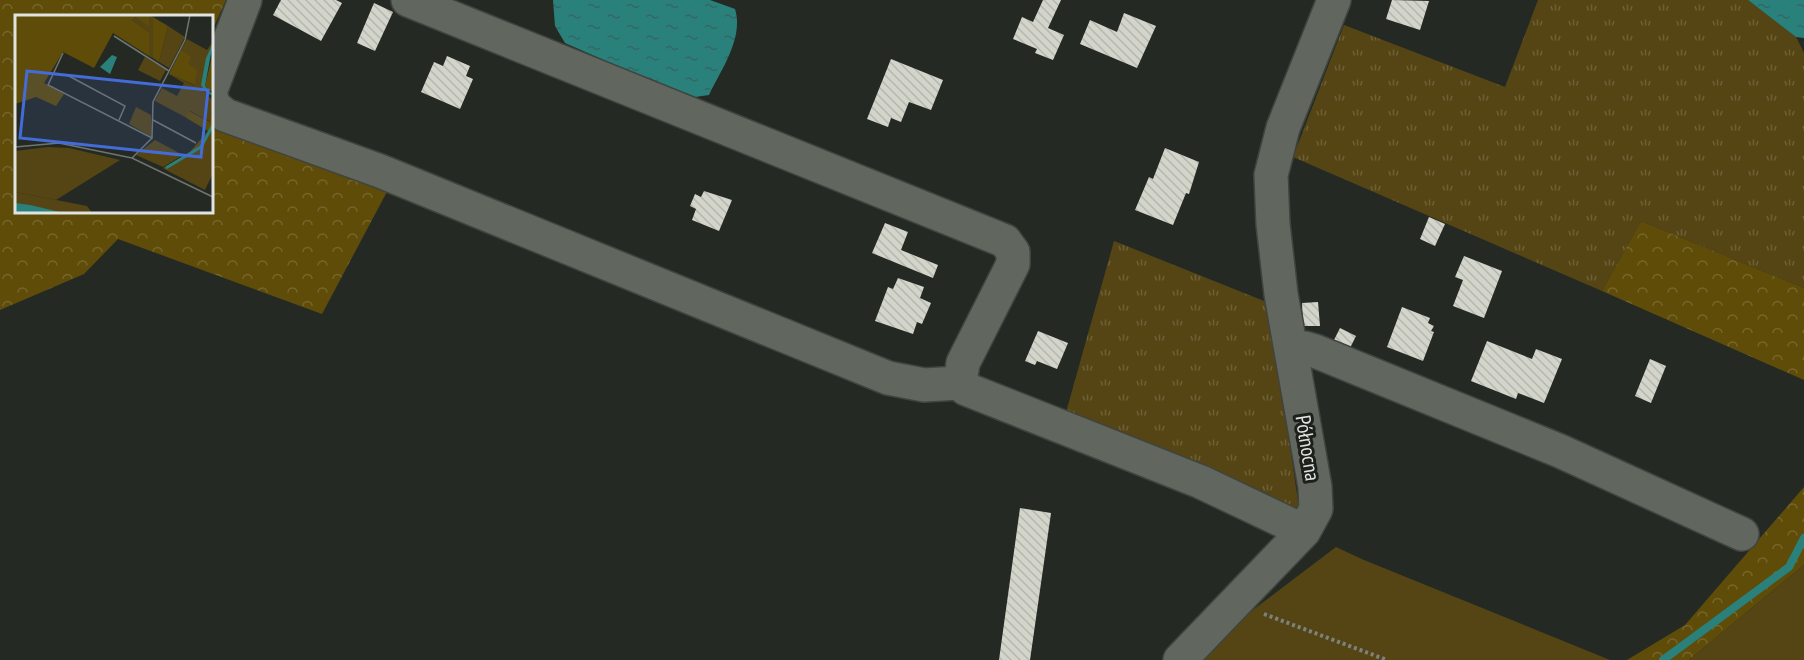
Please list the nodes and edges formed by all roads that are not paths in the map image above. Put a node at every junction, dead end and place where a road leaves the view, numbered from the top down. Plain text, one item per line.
1 (245, 0) edge
2 (408, 0) edge
3 (1334, 0) edge
4 (213, 94) edge
5 (213, 98) edge
6 (1291, 349) junction
7 (960, 383) junction
8 (1304, 531) junction
9 (1742, 534) dead end
10 (1180, 660) edge

1 - 4 street
2 - 7 street
3 - 6 street, Północna
5 - 7 street
6 - 8 street, Północna
6 - 9 street
7 - 8 street
8 - 10 street

